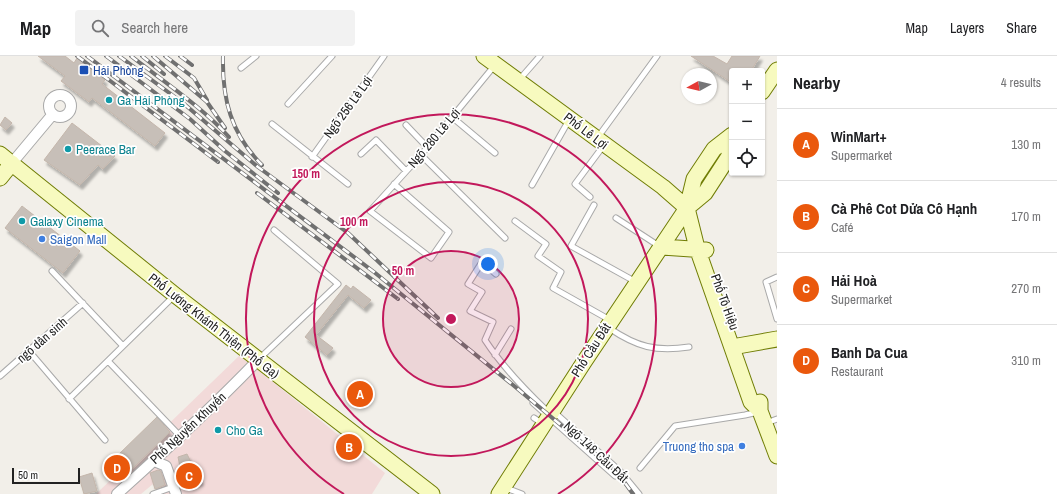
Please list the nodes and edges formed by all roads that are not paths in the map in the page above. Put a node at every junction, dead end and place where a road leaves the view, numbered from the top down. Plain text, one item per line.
1 (256, 56) edge
2 (332, 56) edge
3 (384, 56) edge
4 (540, 56) edge
5 (657, 56) edge
6 (491, 59) edge
7 (241, 68) dead end
8 (518, 80) junction
9 (288, 104) dead end
10 (53, 114) dead end
11 (452, 117) junction
12 (569, 119) junction
13 (272, 124) dead end
14 (406, 125) dead end
15 (729, 138) edge
16 (731, 140) edge
17 (600, 142) junction
18 (427, 147) junction
19 (495, 152) dead end
20 (0, 154) edge
21 (361, 154) dead end
22 (421, 155) junction
23 (312, 157) junction
24 (12, 164) junction
25 (406, 170) junction
26 (0, 178) edge
27 (348, 184) dead end
28 (394, 184) junction
29 (532, 185) dead end
30 (705, 192) junction
31 (590, 197) dead end
32 (594, 205) dead end
33 (687, 208) junction
34 (616, 218) dead end
35 (514, 221) dead end
36 (274, 230) dead end
37 (506, 238) dead end
38 (662, 247) junction
39 (702, 249) junction
40 (52, 271) dead end
41 (496, 274) dead end
42 (777, 277) edge
43 (637, 282) junction
44 (175, 295) junction
45 (83, 304) junction
46 (777, 319) edge
47 (609, 324) junction
48 (511, 329) dead end
49 (777, 338) edge
50 (123, 346) junction
51 (689, 347) dead end
52 (736, 347) junction
53 (29, 351) junction
54 (495, 355) junction
55 (258, 360) junction
56 (108, 361) junction
57 (0, 376) edge
58 (69, 399) junction
59 (533, 403) dead end
60 (544, 417) junction
61 (768, 418) edge
62 (179, 435) junction
63 (105, 440) dead end
64 (164, 452) junction
65 (777, 456) edge
66 (154, 461) junction
67 (166, 466) junction
68 (640, 468) dead end
69 (615, 476) dead end
70 (175, 490) edge
71 (501, 490) edge
72 (117, 494) edge
73 (152, 494) edge
74 (432, 494) edge
75 (522, 494) edge
76 (638, 494) edge

1 - 7 lane
2 - 9 lane
3 - 23 lane, Ngõ 256 Lê Lợi
4 - 8 lane
5 - 17 lane
6 - 8 main road, Phố Lê Lợi
6 - 11 lane, Ngõ 280 Lê Lợi
8 - 12 main road, Phố Lê Lợi
10 - 24 street
11 - 18 lane, Ngõ 280 Lê Lợi
11 - 19 lane
12 - 17 main road, Phố Lê Lợi
12 - 29 lane
13 - 23 lane
14 - 18 lane
15 - 33 main road
16 - 30 main road
17 - 31 lane
17 - 33 main road, Phố Lê Lợi
18 - 22 lane, Ngõ 280 Lê Lợi
20 - 24 main road, Phố Lương Khánh Thiện (Phố Ga)
21 - 25 lane
22 - 25 lane, Ngõ 280 Lê Lợi
22 - 37 lane
23 - 27 lane
24 - 26 main road
24 - 44 main road, Phố Lương Khánh Thiện (Phố Ga)
25 - 28 lane, Ngõ 280 Lê Lợi
28 - 28 lane, Ngõ 280 Lê Lợi
30 - 33 main road
30 - 39 main road, Phố Tô Hiệu
32 - 43 lane
33 - 38 main road, Phố Cầu Đất
33 - 39 main road, Phố Tô Hiệu
34 - 38 lane
35 - 47 lane
36 - 55 lane
38 - 39 main road
38 - 43 main road, Phố Cầu Đất
39 - 52 main road, Phố Tô Hiệu
40 - 45 lane
41 - 54 lane
42 - 46 lane
43 - 47 main road, Phố Cầu Đất
44 - 50 lane
44 - 55 main road, Phố Lương Khánh Thiện (Phố Ga)
45 - 50 lane
45 - 53 lane, ngõ dân sinh
47 - 51 lane
47 - 60 main road, Phố Cầu Đất
48 - 54 lane
49 - 52 main road
50 - 56 lane
52 - 61 main road, Phố Tô Hiệu
53 - 57 lane, ngõ dân sinh
53 - 58 lane
54 - 60 lane
55 - 62 street, Phố Nguyễn Khuyến
55 - 74 main road, Phố Lương Khánh Thiện (Phố Ga)
56 - 58 lane
56 - 62 lane
58 - 63 lane
59 - 60 lane
60 - 69 lane
60 - 71 main road, Phố Cầu Đất
60 - 76 lane, Ngõ 148 Cầu Đất
61 - 65 main road, Phố Tô Hiệu
61 - 68 lane
62 - 64 street, Phố Nguyễn Khuyến
64 - 66 street, Phố Nguyễn Khuyến
64 - 67 street
66 - 67 street
66 - 72 street, Phố Nguyễn Khuyến
67 - 70 street
70 - 73 lane
71 - 75 lane

